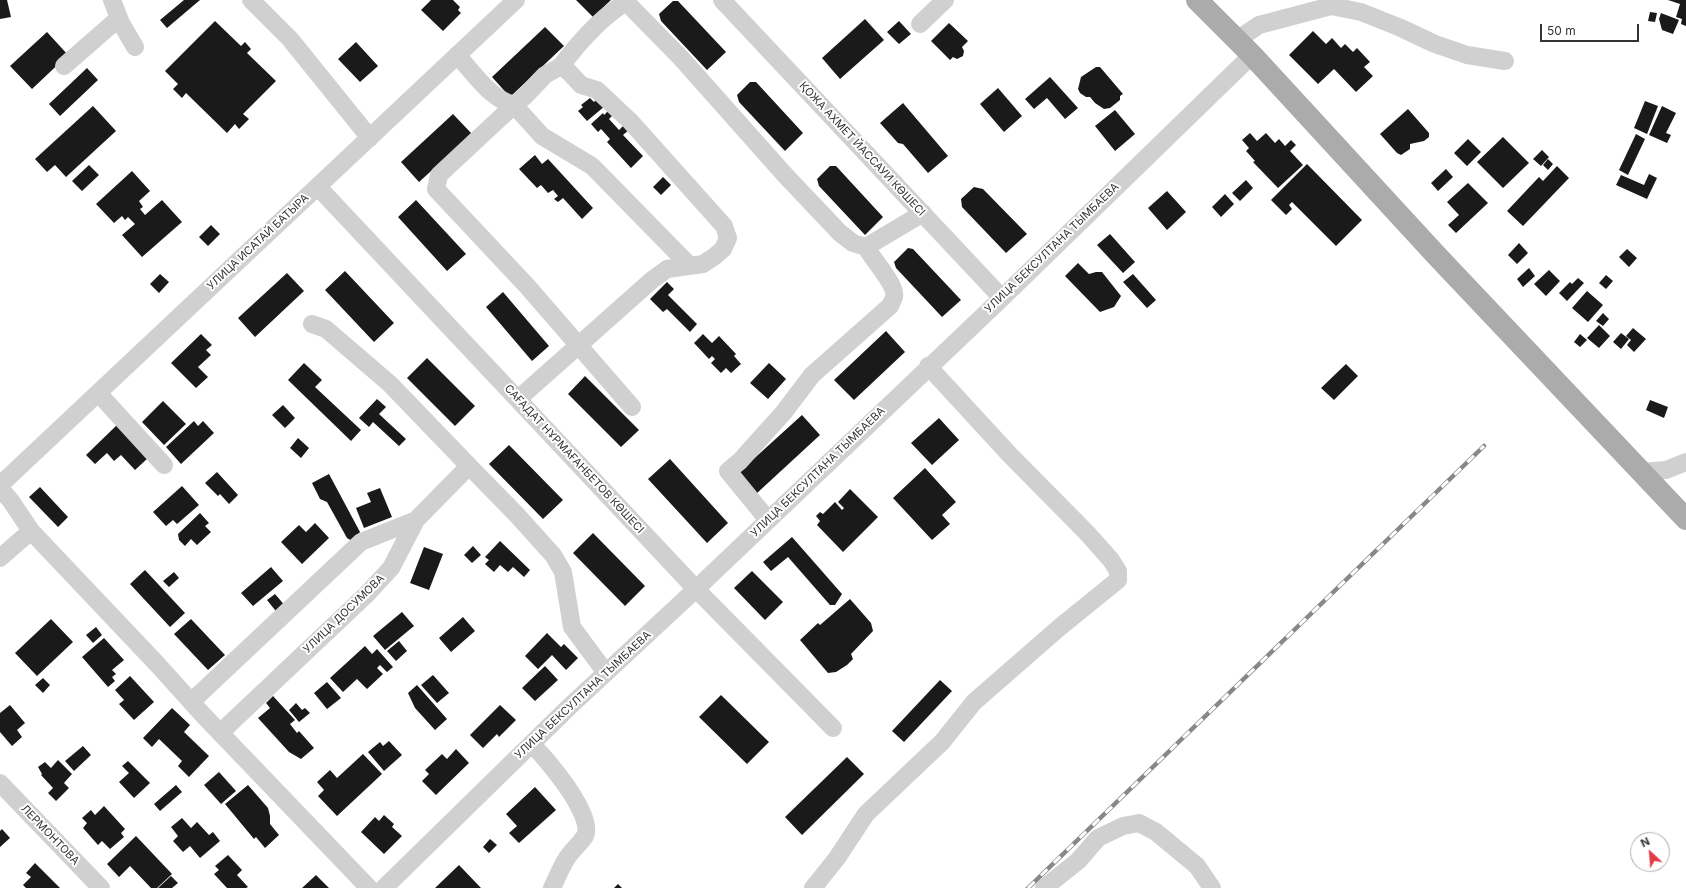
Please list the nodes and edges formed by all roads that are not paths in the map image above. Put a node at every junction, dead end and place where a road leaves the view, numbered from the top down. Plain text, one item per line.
1 (112, 0) edge
2 (251, 0) edge
3 (516, 0) edge
4 (722, 0) edge
5 (945, 0) edge
6 (1197, 0) edge
7 (119, 18) junction
8 (920, 24) dead end
9 (1236, 40) junction
10 (135, 47) dead end
11 (457, 55) junction
12 (1252, 56) junction
13 (1505, 61) dead end
14 (64, 66) dead end
15 (561, 66) junction
16 (514, 105) junction
17 (370, 138) junction
18 (318, 187) junction
19 (923, 214) junction
20 (866, 247) junction
21 (689, 265) junction
22 (1002, 298) junction
23 (312, 324) dead end
24 (579, 346) junction
25 (928, 366) junction
26 (99, 394) junction
27 (518, 399) junction
28 (632, 407) dead end
29 (1686, 462) edge
30 (164, 465) dead end
31 (470, 466) junction
32 (1641, 472) junction
33 (0, 485) edge
34 (0, 488) edge
35 (416, 520) junction
36 (768, 520) junction
37 (1686, 520) edge
38 (31, 531) junction
39 (0, 558) edge
40 (696, 589) junction
41 (606, 673) junction
42 (191, 702) junction
43 (833, 728) dead end
44 (220, 733) junction
45 (531, 744) junction
46 (0, 782) edge
47 (101, 888) edge
48 (369, 888) edge
49 (384, 888) edge
50 (552, 888) edge
51 (813, 888) edge
52 (1044, 888) edge
53 (1212, 888) edge

1 - 7 street
2 - 17 street
3 - 11 street, УЛИЦА ИСАТАЙ БАТЫРА
4 - 19 street, ҚОЖА АХМЕТ ЙАССАУИ КӨШЕСІ
5 - 8 street
6 - 9 main road
7 - 10 street
7 - 14 street
9 - 12 main road
9 - 13 street
11 - 16 street
11 - 17 street, УЛИЦА ИСАТАЙ БАТЫРА
12 - 22 street, УЛИЦА БЕКСУЛТАНА ТЫМБАЕВА
12 - 32 main road
15 - 16 street
15 - 20 street
15 - 21 street
16 - 21 street
16 - 24 street
17 - 18 street, УЛИЦА ИСАТАЙ БАТЫРА
18 - 26 street, УЛИЦА ИСАТАЙ БАТЫРА
18 - 27 street, САҒАДАТ НҰРМАҒАНБЕТОВ КӨШЕСІ
19 - 20 street
19 - 22 street, ҚОЖА АХМЕТ ЙАССАУИ КӨШЕСІ
20 - 36 street
21 - 24 street
22 - 25 street, УЛИЦА БЕКСУЛТАНА ТЫМБАЕВА
23 - 31 street
24 - 27 street
24 - 28 street
25 - 36 street, УЛИЦА БЕКСУЛТАНА ТЫМБАЕВА
25 - 51 street
26 - 30 street
26 - 33 street, УЛИЦА ИСАТАЙ БАТЫРА
27 - 40 street, САҒАДАТ НҰРМАҒАНБЕТОВ КӨШЕСІ
29 - 32 street
31 - 35 street
31 - 41 street
32 - 37 main road
34 - 38 street
35 - 42 street
35 - 44 street, УЛИЦА ДОСУМОВА
36 - 40 street, УЛИЦА БЕКСУЛТАНА ТЫМБАЕВА
38 - 39 street
38 - 42 street
40 - 41 street, УЛИЦА БЕКСУЛТАНА ТЫМБАЕВА
40 - 43 street, САҒАДАТ НҰРМАҒАНБЕТОВ КӨШЕСІ
41 - 45 street, УЛИЦА БЕКСУЛТАНА ТЫМБАЕВА
42 - 44 street
44 - 48 street
45 - 49 street, УЛИЦА БЕКСУЛТАНА ТЫМБАЕВА
45 - 50 street
46 - 47 street, ЛЕРМОНТОВА
52 - 53 street

